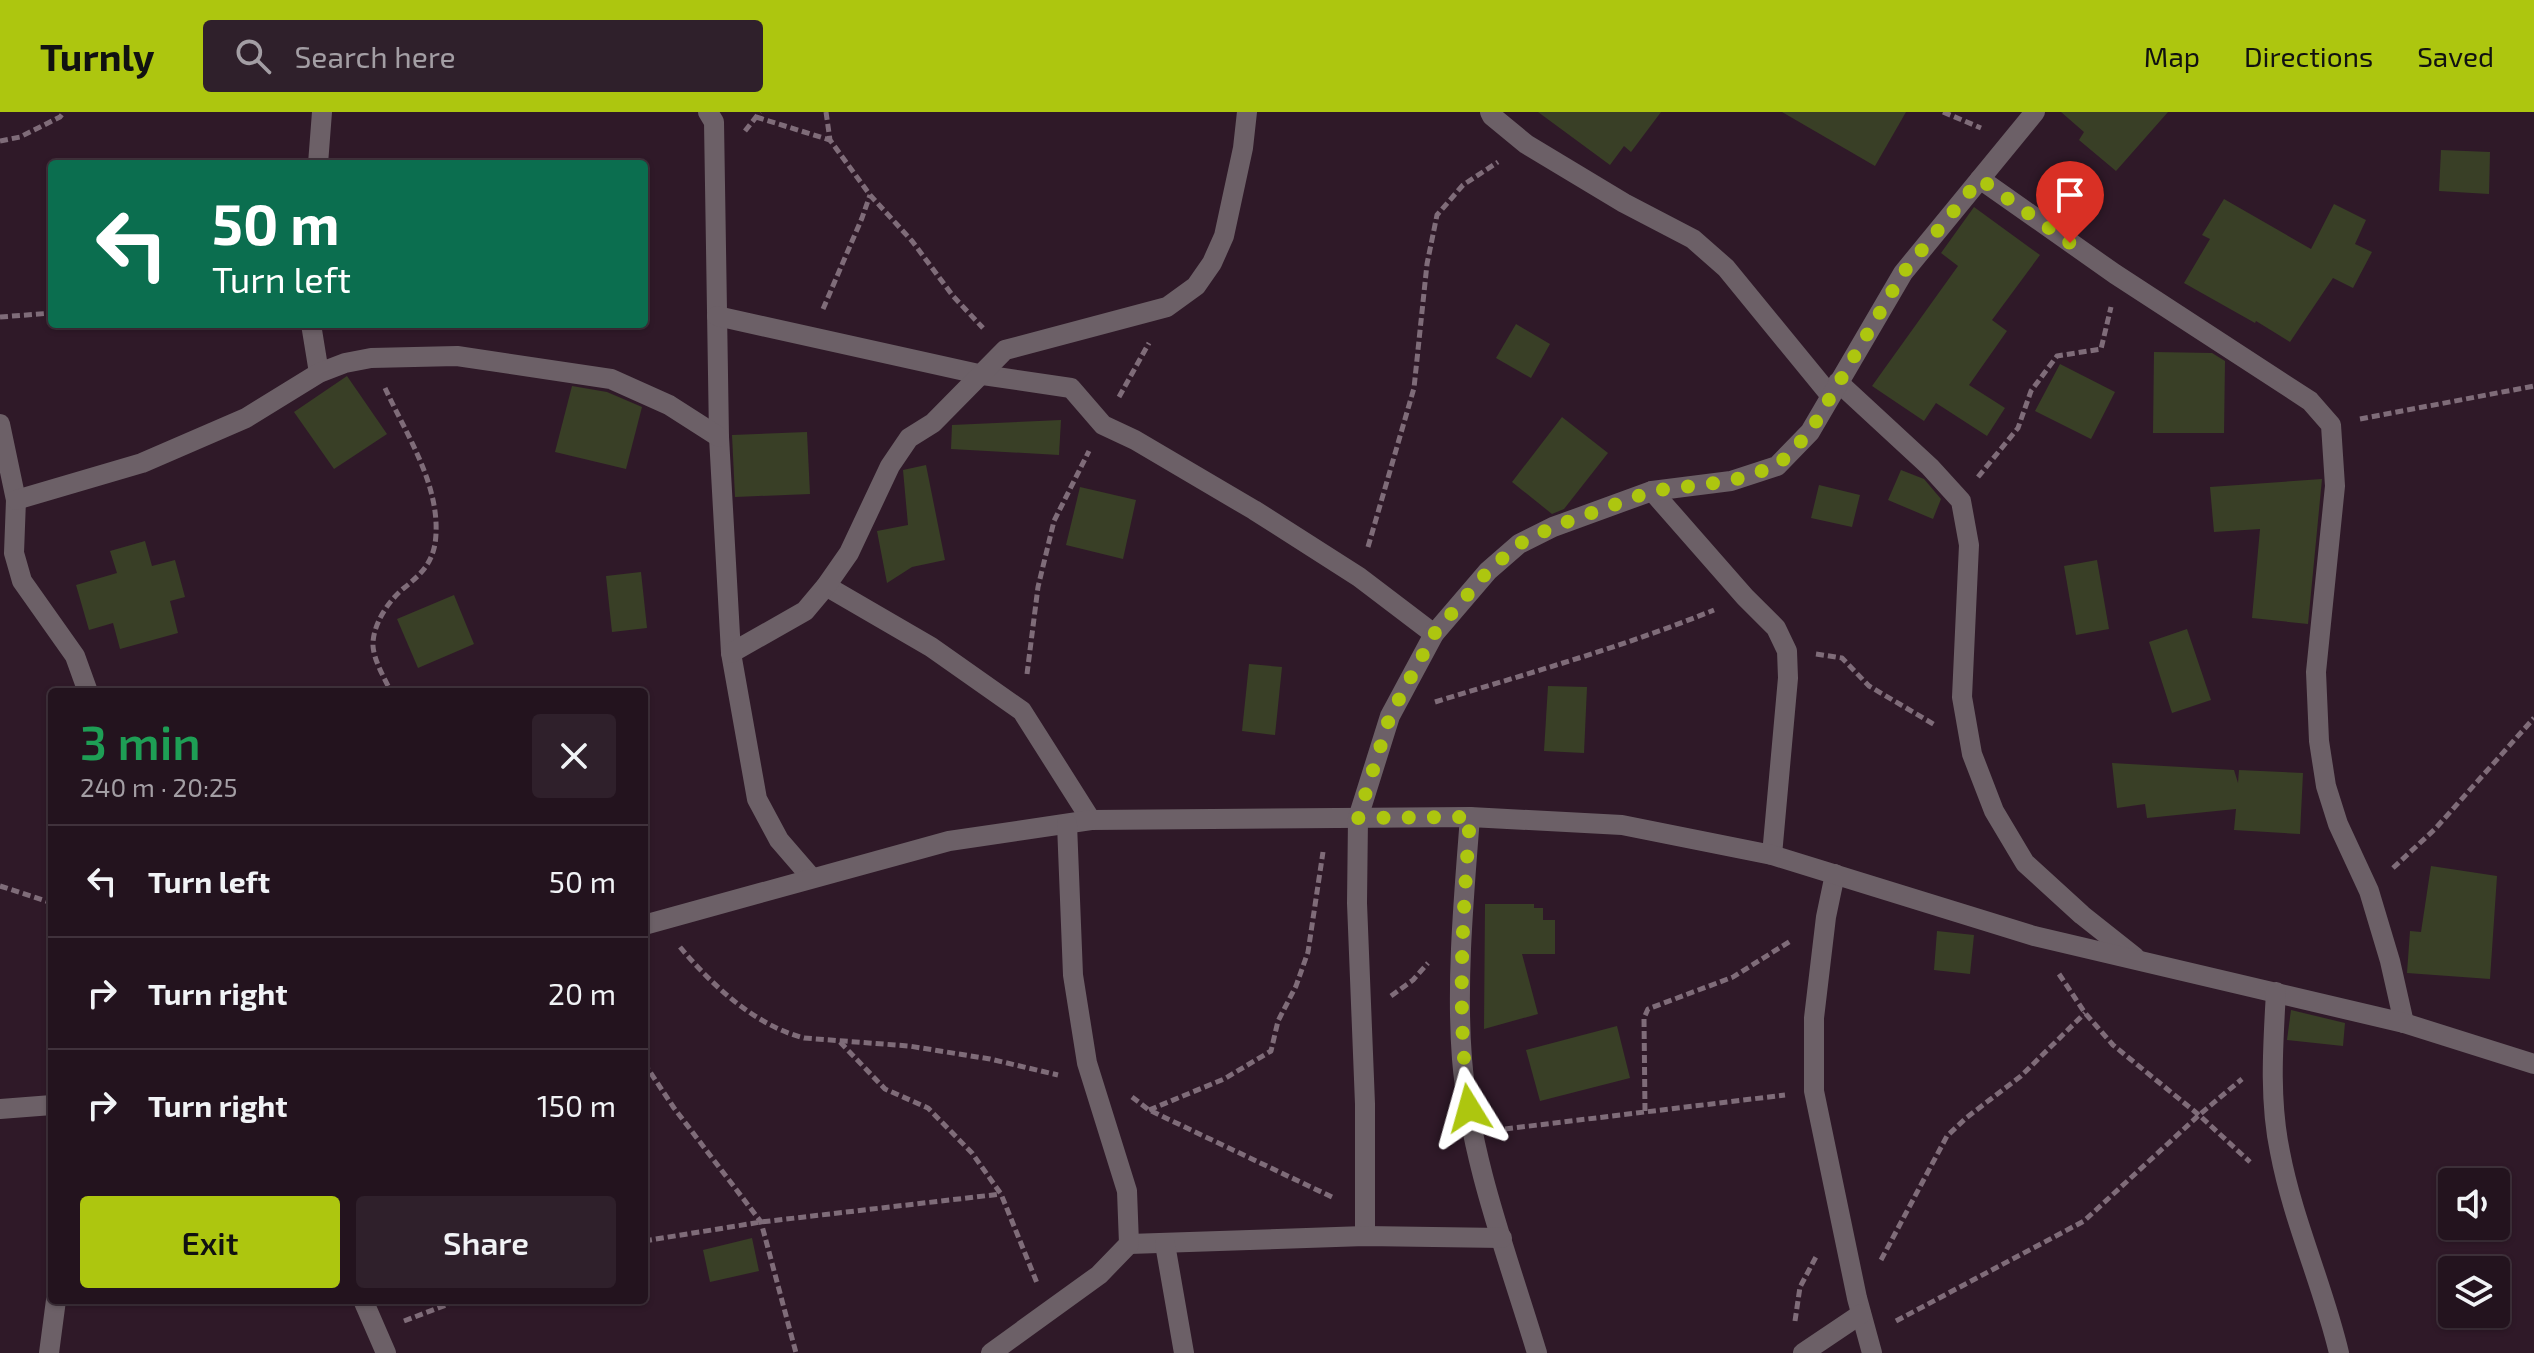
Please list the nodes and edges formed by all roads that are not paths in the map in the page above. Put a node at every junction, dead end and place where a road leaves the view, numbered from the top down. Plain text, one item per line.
1 (322, 112) edge
2 (708, 112) edge
3 (1247, 112) edge
4 (1490, 112) edge
5 (2035, 112) edge
6 (318, 160) edge
7 (1980, 179) junction
8 (717, 316) junction
9 (312, 328) edge
10 (319, 373) junction
11 (983, 375) junction
12 (1834, 389) junction
13 (0, 424) edge
14 (719, 437) junction
15 (1652, 491) junction
16 (16, 500) junction
17 (826, 586) junction
18 (1434, 634) junction
19 (731, 653) junction
20 (87, 688) edge
21 (1470, 817) junction
22 (1358, 818) junction
23 (1091, 820) junction
24 (1067, 824) junction
25 (1772, 855) junction
26 (1835, 874) junction
27 (811, 877) junction
28 (651, 924) edge
29 (2138, 959) junction
30 (2276, 992) junction
31 (2404, 1023) junction
32 (2534, 1064) edge
33 (48, 1105) edge
34 (0, 1109) edge
35 (1365, 1236) junction
36 (1502, 1238) junction
37 (1129, 1244) junction
38 (1165, 1244) junction
39 (55, 1304) edge
40 (365, 1304) edge
41 (1859, 1306) junction
42 (1869, 1345) edge
43 (49, 1353) edge
44 (386, 1353) edge
45 (991, 1353) edge
46 (1184, 1353) edge
47 (1537, 1353) edge
48 (1803, 1353) edge
49 (2339, 1353) edge

1 - 6 street
2 - 8 street
3 - 11 street
4 - 12 street
5 - 7 street
7 - 12 street
7 - 31 street
8 - 11 street
8 - 14 street
9 - 10 street
10 - 14 street
10 - 16 street
11 - 17 street
11 - 18 street
12 - 15 street
12 - 29 street
13 - 16 street
14 - 19 street
15 - 18 street
15 - 25 street
16 - 20 street
17 - 19 street
17 - 23 street
18 - 22 street
19 - 27 street
21 - 22 street
21 - 25 street
21 - 36 street
22 - 23 street
22 - 35 street
23 - 24 street
24 - 27 street
24 - 37 street
25 - 26 street
26 - 29 street
26 - 41 street
27 - 28 street
29 - 30 street
30 - 31 street
30 - 49 street
31 - 32 street
33 - 34 street
35 - 36 street
35 - 38 street
36 - 47 street
37 - 38 street
37 - 45 street
38 - 46 street
39 - 43 street
40 - 44 street
41 - 42 street
41 - 48 street

